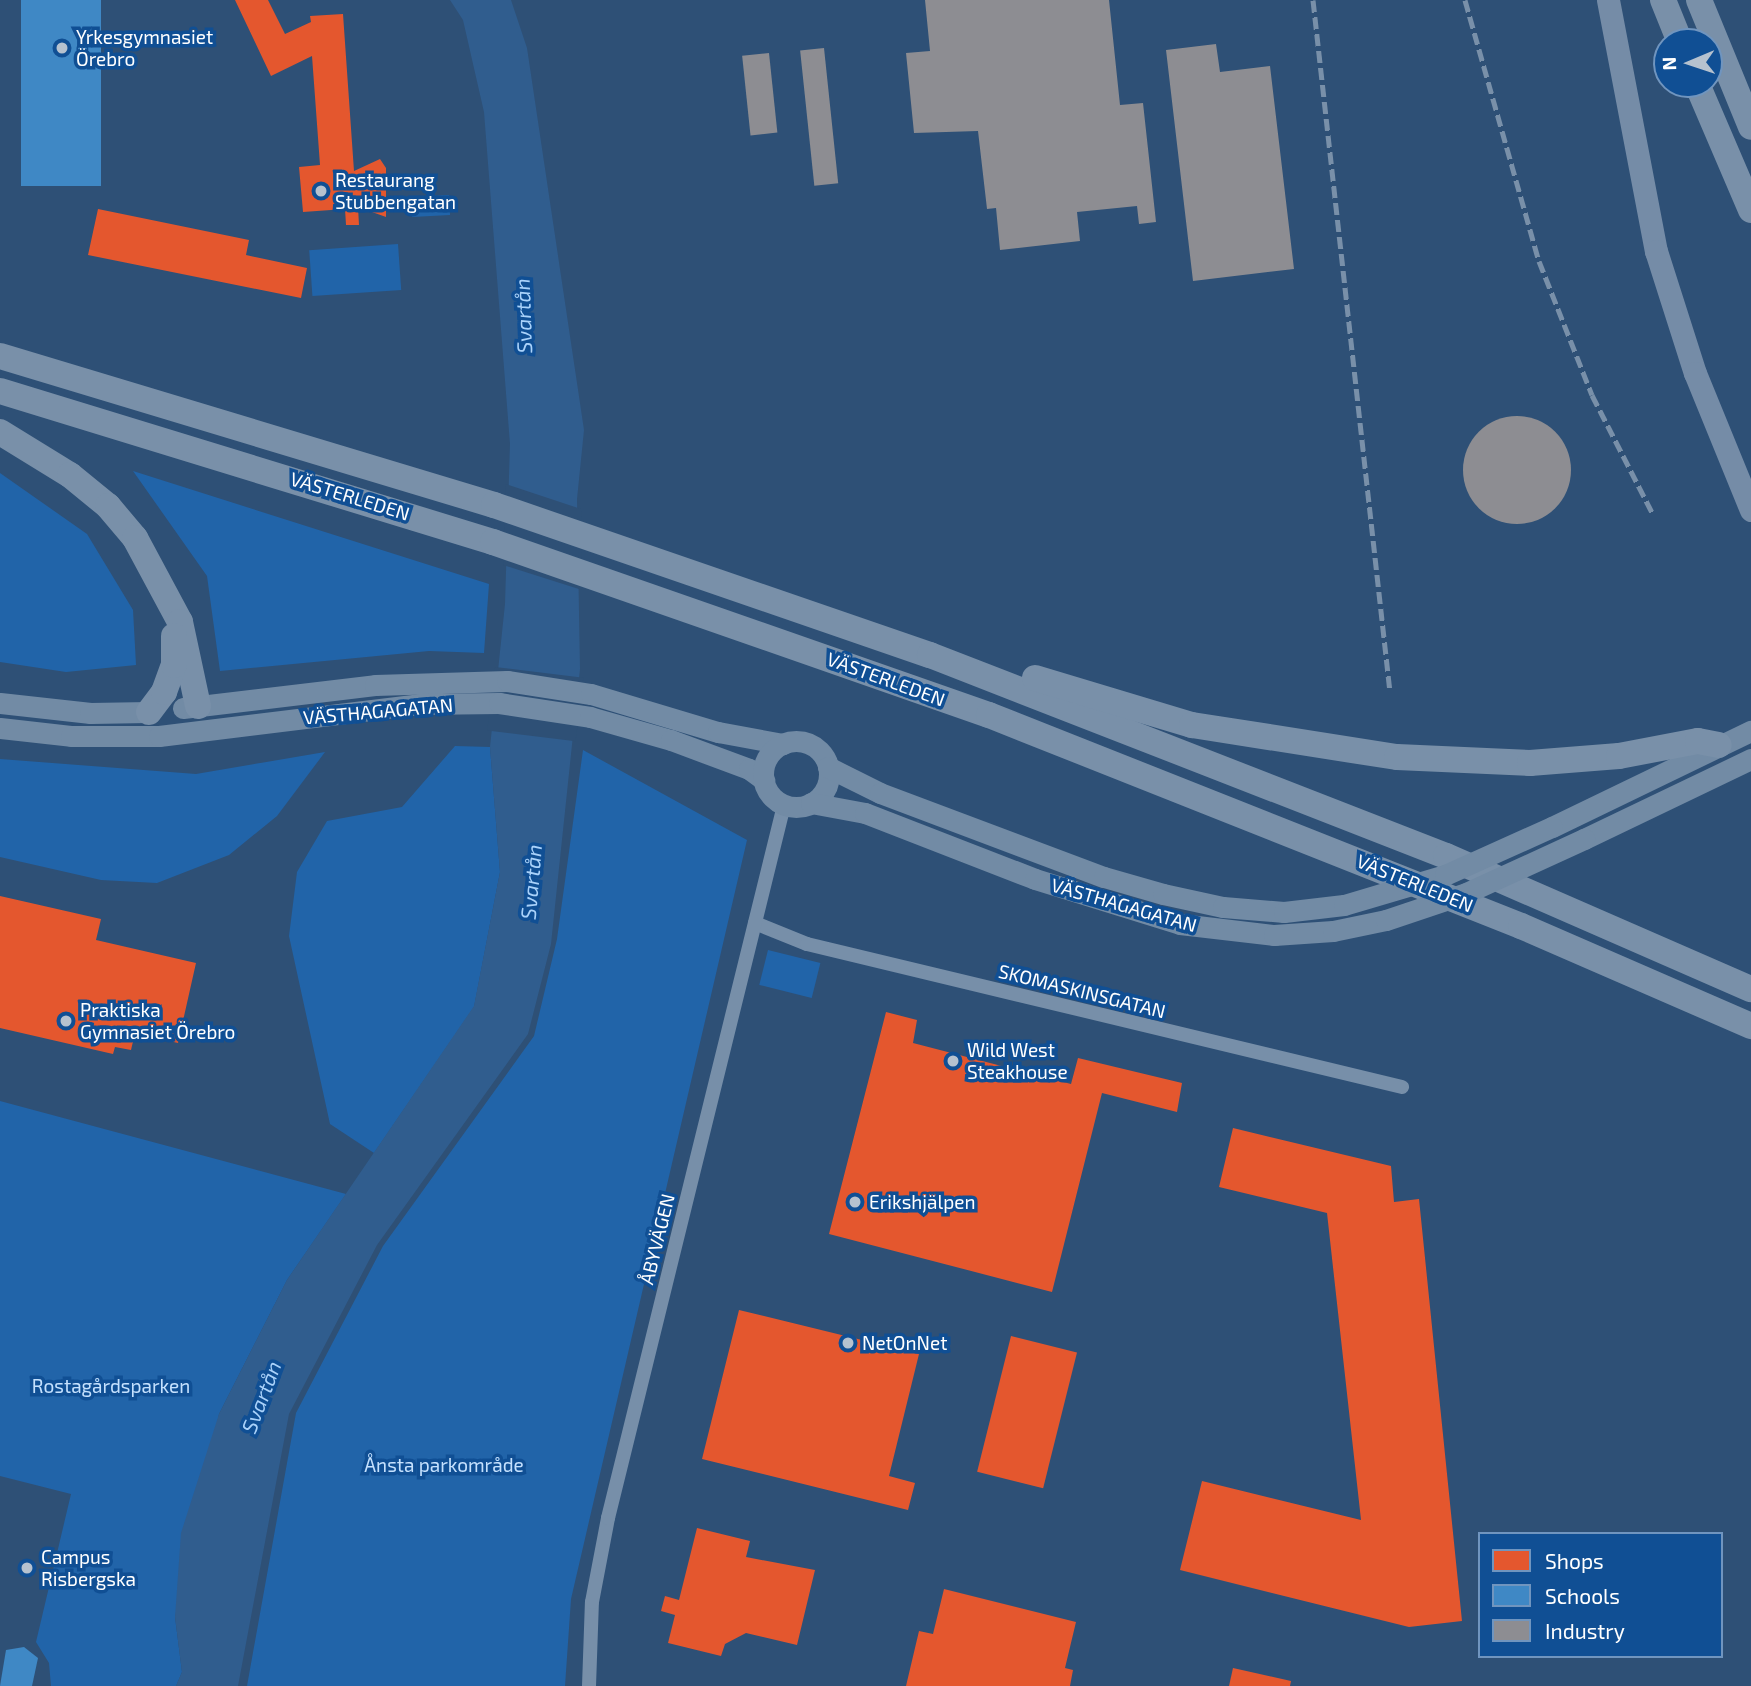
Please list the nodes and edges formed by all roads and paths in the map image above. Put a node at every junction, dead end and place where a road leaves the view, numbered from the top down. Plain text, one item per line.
1 (1608, 0) edge
2 (1663, 0) edge
3 (1699, 0) edge
4 (1674, 28) edge
5 (1703, 98) edge
6 (1751, 127) edge
7 (1751, 210) edge
8 (0, 356) edge
9 (0, 391) edge
10 (0, 432) edge
11 (1751, 510) edge
12 (173, 610) junction
13 (930, 655) junction
14 (0, 703) edge
15 (191, 707) junction
16 (149, 712) joint
17 (0, 728) edge
18 (224, 730) junction
19 (1751, 731) edge
20 (783, 744) junction
21 (1719, 745) junction
22 (1751, 759) edge
23 (828, 767) junction
24 (756, 775) junction
25 (811, 803) junction
26 (784, 805) junction
27 (755, 923) junction
28 (1751, 989) edge
29 (1751, 1026) edge
30 (1402, 1087) dead end
31 (589, 1686) edge

1 - 11 main road
2 - 4 highway
3 - 6 highway
5 - 7 highway
8 - 13 highway, VÄSTERLEDEN
9 - 29 highway, VÄSTERLEDEN
10 - 12 highway
12 - 15 highway
12 - 16 highway
13 - 21 highway
13 - 28 highway, VÄSTERLEDEN
14 - 16 main road
15 - 18 main road
15 - 20 main road, VÄSTHAGAGATAN
17 - 18 main road, VÄSTHAGAGATAN
18 - 24 main road, VÄSTHAGAGATAN
19 - 21 main road, VÄSTHAGAGATAN
20 - 23 main road
20 - 24 main road
21 - 23 main road, VÄSTHAGAGATAN, bridge
22 - 25 main road, VÄSTHAGAGATAN, bridge
23 - 25 main road
24 - 26 main road
25 - 26 main road
26 - 27 street, ÅBYVÄGEN
27 - 30 street, SKOMASKINSGATAN
27 - 31 street, ÅBYVÄGEN

